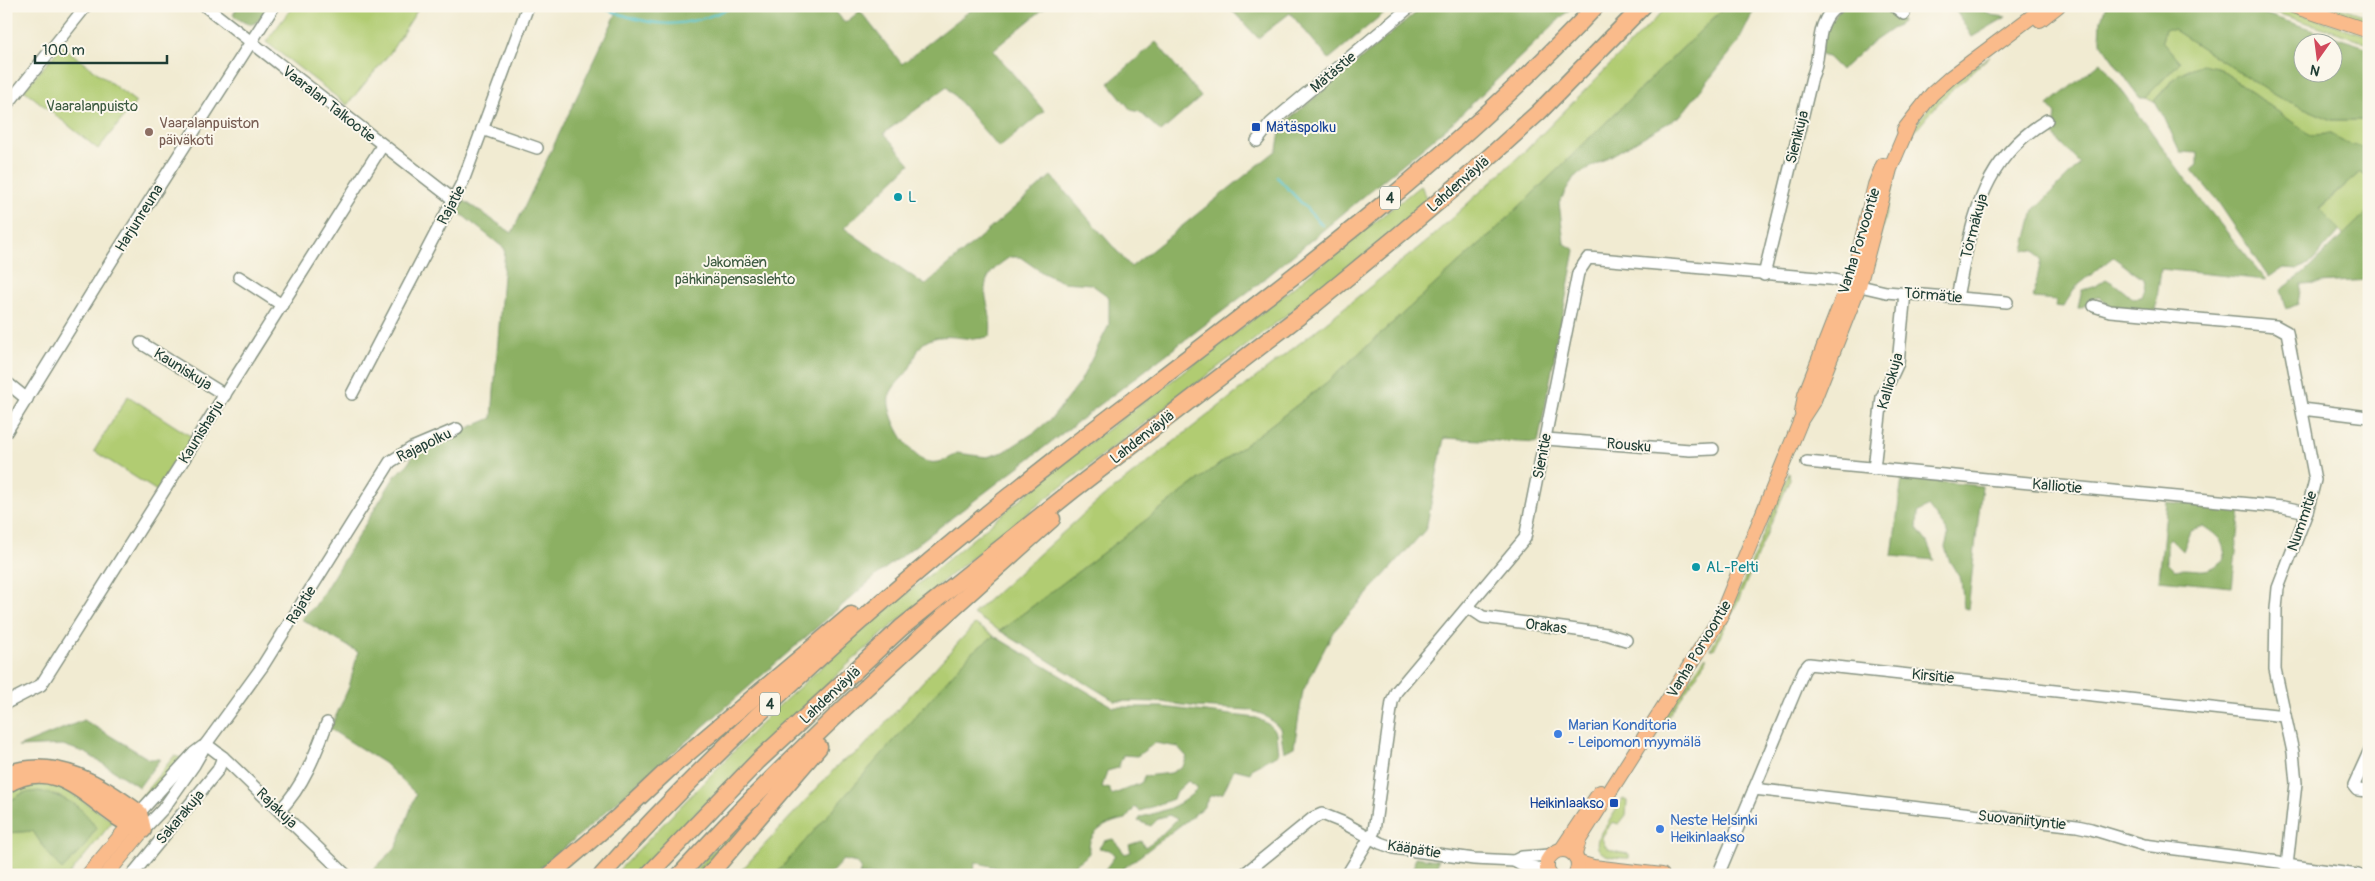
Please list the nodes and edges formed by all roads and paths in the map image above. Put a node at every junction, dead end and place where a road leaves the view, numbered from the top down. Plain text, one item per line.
1 (86, 6) edge
2 (205, 6) edge
3 (274, 6) edge
4 (528, 6) edge
5 (1411, 6) edge
6 (1596, 6) edge
7 (1643, 6) edge
8 (1838, 6) edge
9 (1894, 6) edge
10 (2046, 6) edge
11 (2058, 6) edge
12 (2293, 6) edge
13 (1904, 14) dead end
14 (2369, 31) edge
15 (2014, 32) junction
16 (250, 43) junction
17 (6, 106) edge
18 (2047, 120) dead end
19 (482, 129) junction
20 (1257, 141) dead end
21 (382, 146) junction
22 (537, 148) dead end
23 (454, 200) junction
24 (1764, 275) junction
25 (239, 276) dead end
26 (1853, 285) junction
27 (1905, 293) junction
28 (1956, 297) junction
29 (2007, 302) dead end
30 (282, 304) junction
31 (2094, 306) dead end
32 (141, 343) dead end
33 (6, 382) edge
34 (352, 394) dead end
35 (225, 395) junction
36 (27, 399) junction
37 (2302, 409) junction
38 (2369, 417) edge
39 (457, 429) dead end
40 (6, 432) edge
41 (1546, 439) junction
42 (1713, 450) dead end
43 (1118, 456) junction
44 (390, 462) joint
45 (1807, 462) dead end
46 (1874, 469) junction
47 (2307, 512) junction
48 (950, 544) junction
49 (1468, 607) junction
50 (1626, 640) dead end
51 (913, 644) junction
52 (1811, 651) dead end
53 (1812, 663) junction
54 (6, 703) edge
55 (2285, 716) junction
56 (328, 723) dead end
57 (206, 744) junction
58 (2369, 752) edge
59 (223, 757) junction
60 (6, 774) edge
61 (6, 785) edge
62 (1754, 789) junction
63 (2363, 790) edge
64 (280, 810) junction
65 (137, 823) junction
66 (1371, 839) junction
67 (1568, 859) edge
68 (1514, 861) junction
69 (2286, 869) edge
70 (1549, 872) edge
71 (88, 875) edge
72 (106, 875) edge
73 (132, 875) edge
74 (346, 875) edge
75 (550, 875) edge
76 (602, 875) edge
77 (648, 875) edge
78 (680, 875) edge
79 (709, 875) edge
80 (1243, 875) edge
81 (1347, 875) edge
82 (1662, 875) edge
83 (1718, 875) edge
84 (2358, 875) edge

1 - 17 street
2 - 16 street, Vaaralan Talkootie
3 - 16 street, Harjunreuna
4 - 19 street, Rajatie
5 - 20 street, Mätästie
6 - 48 highway, 4
7 - 43 highway, Lahdenväylä / 4
8 - 24 street, Sienikuja
9 - 13 street
10 - 15 main road, Vanha Porvoontie
11 - 15 main road, Vanha Porvoontie
12 - 14 main road
15 - 26 main road, Vanha Porvoontie
16 - 21 street, Vaaralan Talkootie
16 - 36 street, Harjunreuna
18 - 28 street, Törmäkuja
19 - 22 street
19 - 23 street, Rajatie
21 - 23 street, Vaaralan Talkootie
21 - 30 street, Kaunisharju
23 - 34 street, Rajatie
24 - 26 street, Sienitie
24 - 41 street, Sienitie
25 - 30 street
26 - 27 street, Törmätie
26 - 67 main road, Vanha Porvoontie
27 - 28 street, Törmätie
27 - 46 street, Kalliokuja
28 - 29 street, Törmätie
30 - 35 street, Kaunisharju
31 - 37 street, Nummitie
32 - 35 street, Kauniskuja
33 - 36 street
35 - 54 street, Kaunisharju
36 - 40 street, Harjunreuna
37 - 38 street
37 - 47 street, Nummitie
39 - 44 street, Rajapolku
41 - 42 street, Rousku
41 - 49 street, Sienitie
43 - 51 highway
43 - 77 highway, Lahdenväylä / 4
44 - 57 street, Rajatie
45 - 46 street, Kalliotie
46 - 47 street, Kalliotie
47 - 55 street, Nummitie
48 - 75 highway
48 - 76 highway, 4
49 - 50 street, Orakas
49 - 66 street, Sienitie
51 - 78 highway
51 - 79 highway
52 - 53 street
53 - 55 street, Kirsitie
53 - 62 street
55 - 69 street, Nummitie
56 - 64 street
57 - 59 street, Rajakuja
57 - 65 street, Rajatie
57 - 65 street, Rajatie
58 - 63 street
59 - 64 street, Rajakuja
59 - 73 street, Sakarakuja
60 - 65 highway
61 - 65 highway
62 - 69 street, Suovaniityntie
62 - 83 street
64 - 74 street, Rajakuja
65 - 71 main road
65 - 72 main road
66 - 68 street, Kääpätie
66 - 80 street, Kääpätie
66 - 81 street, Sienitie
67 - 68 street, Kääpätie
67 - 70 main road
67 - 82 main road
68 - 70 street, Kääpätie
69 - 84 street, Suovaniityntie

